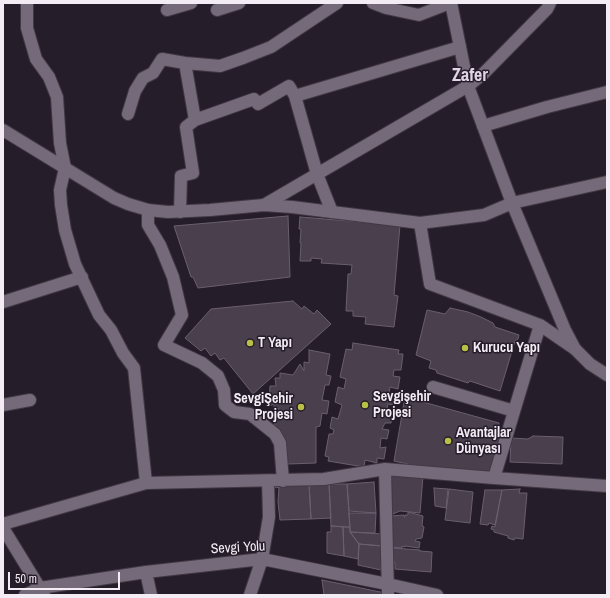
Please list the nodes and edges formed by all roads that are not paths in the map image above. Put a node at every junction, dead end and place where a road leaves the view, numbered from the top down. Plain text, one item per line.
1 (27, 3) edge
2 (191, 3) edge
3 (239, 3) edge
4 (335, 3) edge
5 (373, 3) edge
6 (451, 3) edge
7 (545, 5) edge
8 (167, 10) dead end
9 (217, 10) dead end
10 (460, 47) junction
11 (185, 63) junction
12 (468, 86) junction
13 (607, 92) edge
14 (295, 96) junction
15 (128, 114) dead end
16 (194, 120) junction
17 (483, 126) junction
18 (3, 130) edge
19 (65, 168) junction
20 (317, 174) junction
21 (607, 182) edge
22 (512, 203) junction
23 (264, 205) junction
24 (148, 210) junction
25 (180, 212) junction
26 (332, 212) junction
27 (420, 223) junction
28 (82, 278) junction
29 (3, 302) edge
30 (540, 325) junction
31 (575, 349) junction
32 (607, 375) edge
33 (433, 387) dead end
34 (30, 400) dead end
35 (3, 406) edge
36 (514, 411) junction
37 (385, 469) junction
38 (494, 478) junction
39 (268, 481) junction
40 (283, 481) junction
41 (146, 483) junction
42 (607, 486) edge
43 (3, 524) edge
44 (3, 528) edge
45 (262, 559) junction
46 (146, 572) junction
47 (388, 589) edge
48 (42, 592) edge
49 (25, 595) edge
50 (151, 595) edge
51 (250, 595) edge
52 (437, 595) edge

1 - 19 street
2 - 8 street
3 - 9 street
4 - 11 street
5 - 6 street
6 - 10 street
7 - 12 street
10 - 12 street
10 - 14 street
11 - 15 street
11 - 16 street
12 - 17 street
12 - 20 street
13 - 17 street
14 - 16 street
14 - 20 street
16 - 25 street
17 - 22 street
18 - 19 street
19 - 24 street
19 - 28 street
20 - 23 street
20 - 26 street
21 - 22 street
22 - 27 street
22 - 31 street
23 - 25 street
23 - 26 street
24 - 25 street
24 - 40 street
26 - 27 street
27 - 30 street
28 - 29 street
28 - 41 street
30 - 31 street
30 - 36 street
31 - 32 street
33 - 36 street
34 - 35 street
36 - 38 street
37 - 38 street
37 - 40 street
37 - 47 street
38 - 42 street
39 - 40 street
39 - 41 street
39 - 45 street
41 - 43 street
44 - 48 street
45 - 46 street, Sevgi Yolu
45 - 47 street, Sevgi Yolu
45 - 51 street
46 - 48 street, Sevgi Yolu
46 - 50 street
47 - 52 street, Sevgi Yolu
48 - 49 street, Sevgi Yolu

